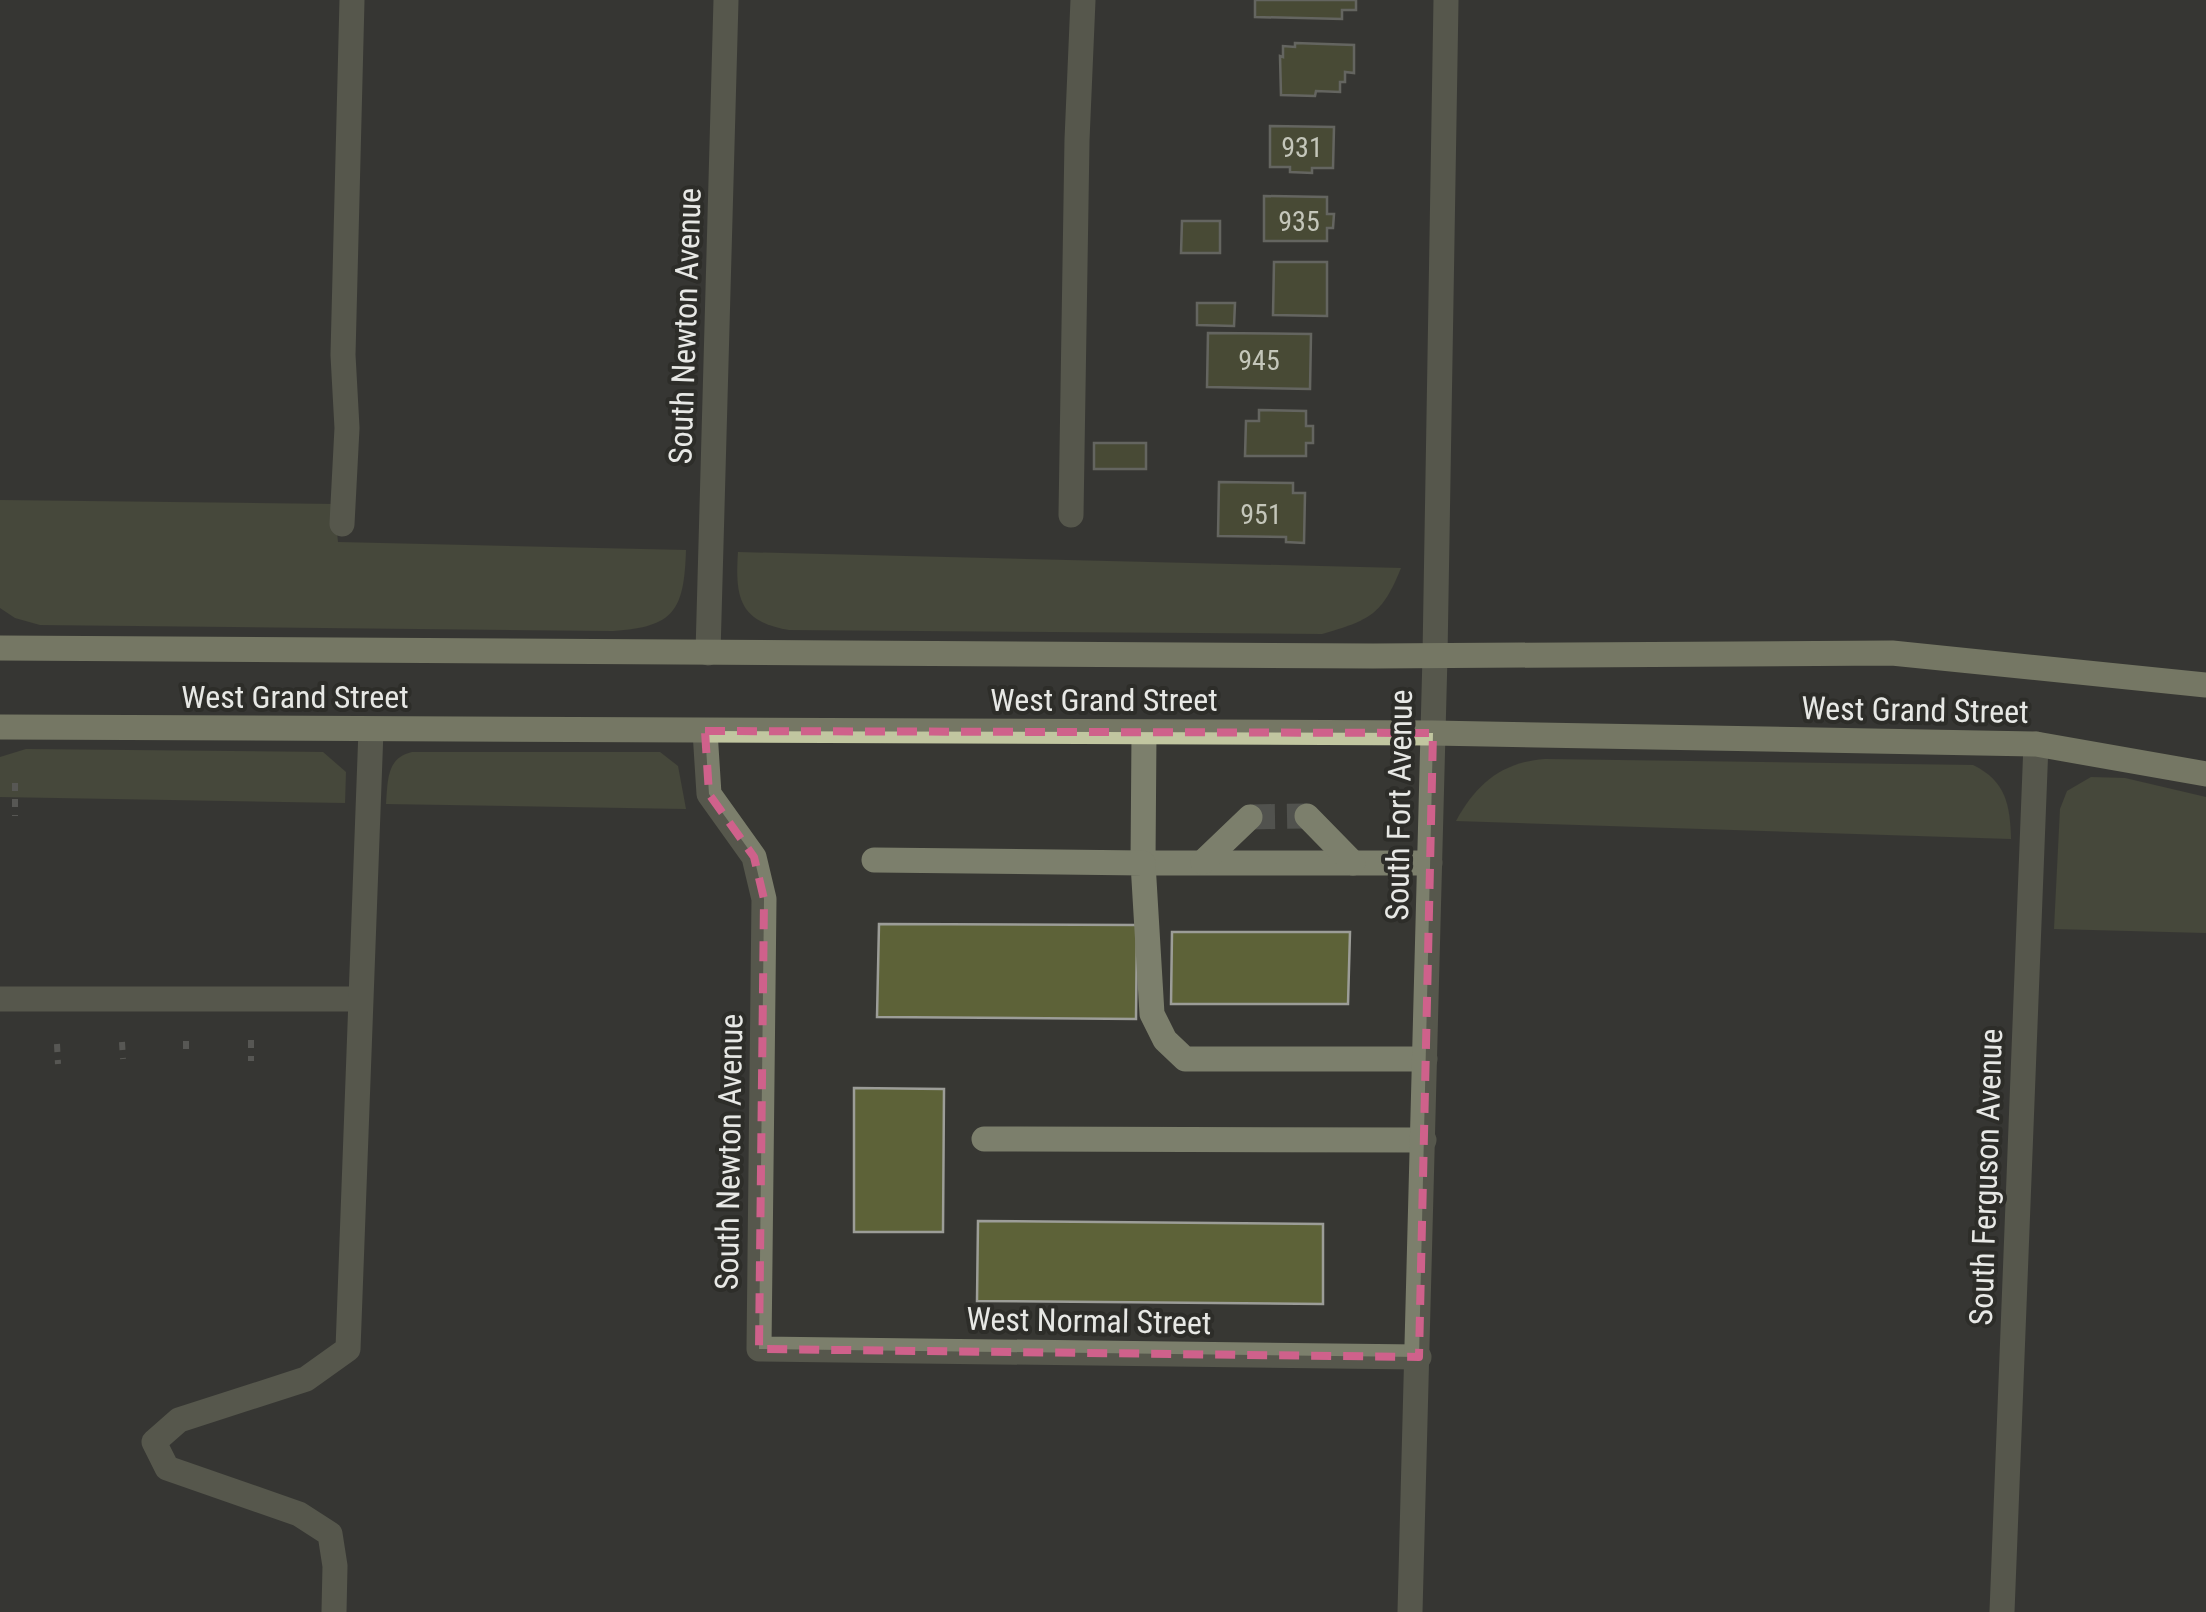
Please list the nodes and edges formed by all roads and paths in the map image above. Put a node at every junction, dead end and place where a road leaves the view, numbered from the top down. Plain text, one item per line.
1 (352, 0) edge
2 (726, 0) edge
3 (1083, 0) edge
4 (1446, 0) edge
5 (1071, 515) dead end
6 (342, 524) dead end
7 (0, 648) edge
8 (708, 653) junction
9 (1434, 656) junction
10 (2206, 685) edge
11 (0, 728) edge
12 (372, 730) junction
13 (705, 732) junction
14 (1144, 733) junction
15 (1433, 733) junction
16 (2036, 744) junction
17 (2206, 774) edge
18 (16, 783) dead end
19 (16, 816) dead end
20 (1307, 816) dead end
21 (1250, 817) tunnel mouth
22 (874, 860) dead end
23 (1203, 862) junction
24 (1142, 863) junction
25 (1353, 863) junction
26 (1430, 863) junction
27 (0, 999) edge
28 (360, 999) junction
29 (251, 1040) dead end
30 (122, 1042) dead end
31 (186, 1042) dead end
32 (56, 1044) dead end
33 (186, 1057) dead end
34 (123, 1059) dead end
35 (252, 1060) dead end
36 (1425, 1060) junction
37 (58, 1064) dead end
38 (984, 1139) dead end
39 (1424, 1140) junction
40 (759, 1350) joint
41 (1419, 1357) junction
42 (334, 1612) edge
43 (1410, 1612) edge
44 (2002, 1612) edge

1 - 6 street
2 - 8 street, South Newton Avenue
3 - 5 street
4 - 9 street, South Fort Avenue
7 - 8 main road, West Grand Street
8 - 9 main road, West Grand Street
9 - 10 main road, West Grand Street
9 - 15 street, South Fort Avenue
11 - 12 main road, West Grand Street
12 - 13 main road, West Grand Street
12 - 28 street
13 - 14 main road, West Grand Street
13 - 40 street, South Newton Avenue
14 - 15 main road, West Grand Street
14 - 24 street
15 - 16 main road, West Grand Street
15 - 26 street, South Fort Avenue
16 - 17 main road, West Grand Street
16 - 44 street, South Ferguson Avenue
18 - 19 path
20 - 25 street
21 - 23 street
22 - 24 street
23 - 24 street
23 - 25 street
24 - 36 street
25 - 26 street
26 - 36 street, South Fort Avenue
27 - 28 street
28 - 42 street
29 - 35 path
30 - 34 path
31 - 33 path
32 - 37 path
36 - 39 street, South Fort Avenue
38 - 39 street
39 - 41 street, South Fort Avenue
40 - 41 street, West Normal Street
41 - 43 street, South Fort Avenue

